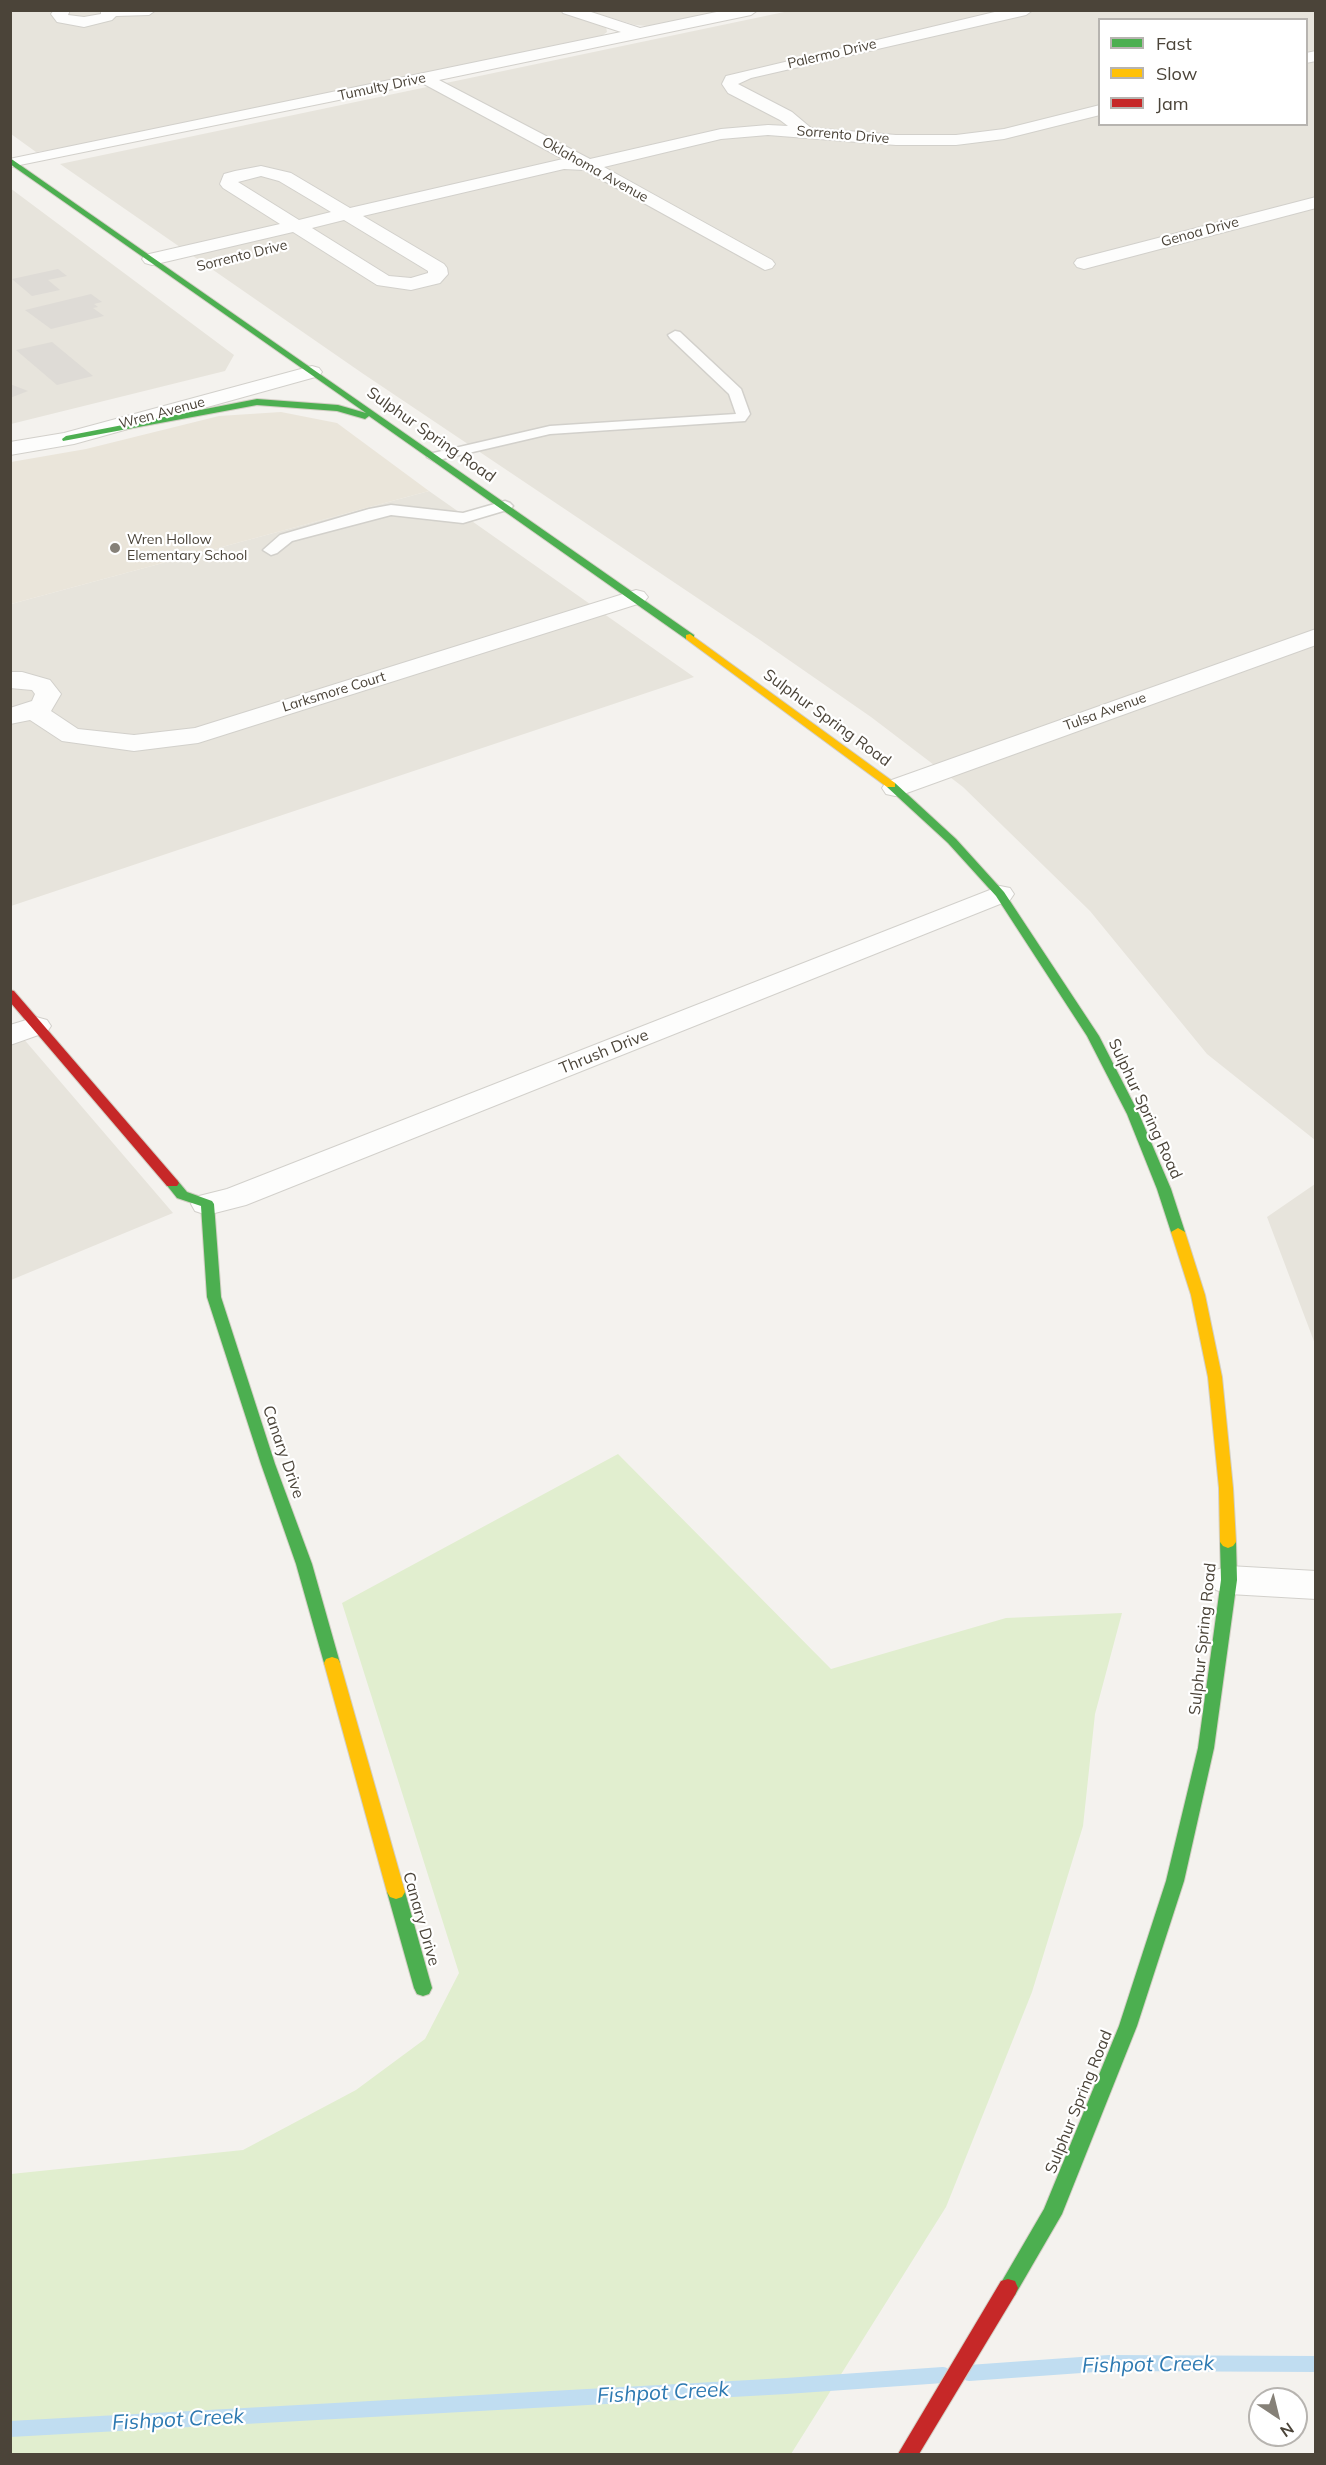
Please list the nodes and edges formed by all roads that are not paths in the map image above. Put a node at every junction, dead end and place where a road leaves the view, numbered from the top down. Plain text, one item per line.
1 (63, 10) edge
2 (148, 10) edge
3 (568, 10) edge
4 (750, 10) edge
5 (1026, 10) edge
6 (110, 11) edge
7 (641, 33) junction
8 (424, 78) junction
9 (1098, 110) edge
10 (806, 132) junction
11 (12, 162) edge
12 (588, 165) junction
13 (1316, 202) edge
14 (344, 214) junction
15 (294, 226) junction
16 (367, 226) junction
17 (313, 238) junction
18 (152, 259) junction
19 (1084, 263) dead end
20 (765, 264) dead end
21 (171, 273) junction
22 (675, 335) dead end
23 (312, 372) junction
24 (381, 420) junction
25 (66, 439) junction
26 (10, 449) edge
27 (434, 457) junction
28 (505, 506) junction
29 (271, 550) dead end
30 (636, 597) junction
31 (1316, 636) edge
32 (10, 681) edge
33 (22, 713) edge
34 (895, 788) junction
35 (1000, 894) junction
36 (10, 994) edge
37 (23, 1031) edge
38 (207, 1204) junction
39 (1229, 1580) junction
40 (1316, 1586) edge
41 (423, 1988) dead end
42 (909, 2454) edge

1 - 6 street
2 - 6 street
3 - 7 street
4 - 7 street, Tumulty Drive
5 - 10 street, Palermo Drive
7 - 8 street, Tumulty Drive
8 - 11 street, Tumulty Drive
8 - 12 street, Oklahoma Avenue
9 - 10 street, Sorrento Drive
10 - 12 street, Sorrento Drive
11 - 18 main road, Sulphur Spring Road
12 - 14 street, Sorrento Drive
12 - 16 street, Sorrento Drive
12 - 20 street, Oklahoma Avenue
13 - 19 street, Genoa Drive
14 - 15 street, Sorrento Drive
14 - 15 street, Sorrento Drive
14 - 16 street, Sorrento Drive
15 - 17 street, Sorrento Drive
15 - 18 street, Sorrento Drive
16 - 17 street, Sorrento Drive
16 - 17 street, Sorrento Drive
17 - 21 street, Sorrento Drive
18 - 21 main road, Sulphur Spring Road
21 - 23 main road, Sulphur Spring Road
22 - 27 lane
23 - 24 main road, Sulphur Spring Road
23 - 25 street, Wren Avenue
24 - 25 main road
24 - 27 main road, Sulphur Spring Road
25 - 26 street, Wren Avenue
27 - 28 main road, Sulphur Spring Road
28 - 29 lane
28 - 30 main road, Sulphur Spring Road
30 - 33 street, Larksmore Court
30 - 34 main road, Sulphur Spring Road
31 - 34 street, Tulsa Avenue
32 - 33 street, Larksmore Court
34 - 35 main road, Sulphur Spring Road
35 - 38 street, Thrush Drive
35 - 39 main road, Sulphur Spring Road
36 - 37 main road
37 - 38 main road
38 - 41 main road, Canary Drive
39 - 40 street
39 - 42 main road, Sulphur Spring Road

